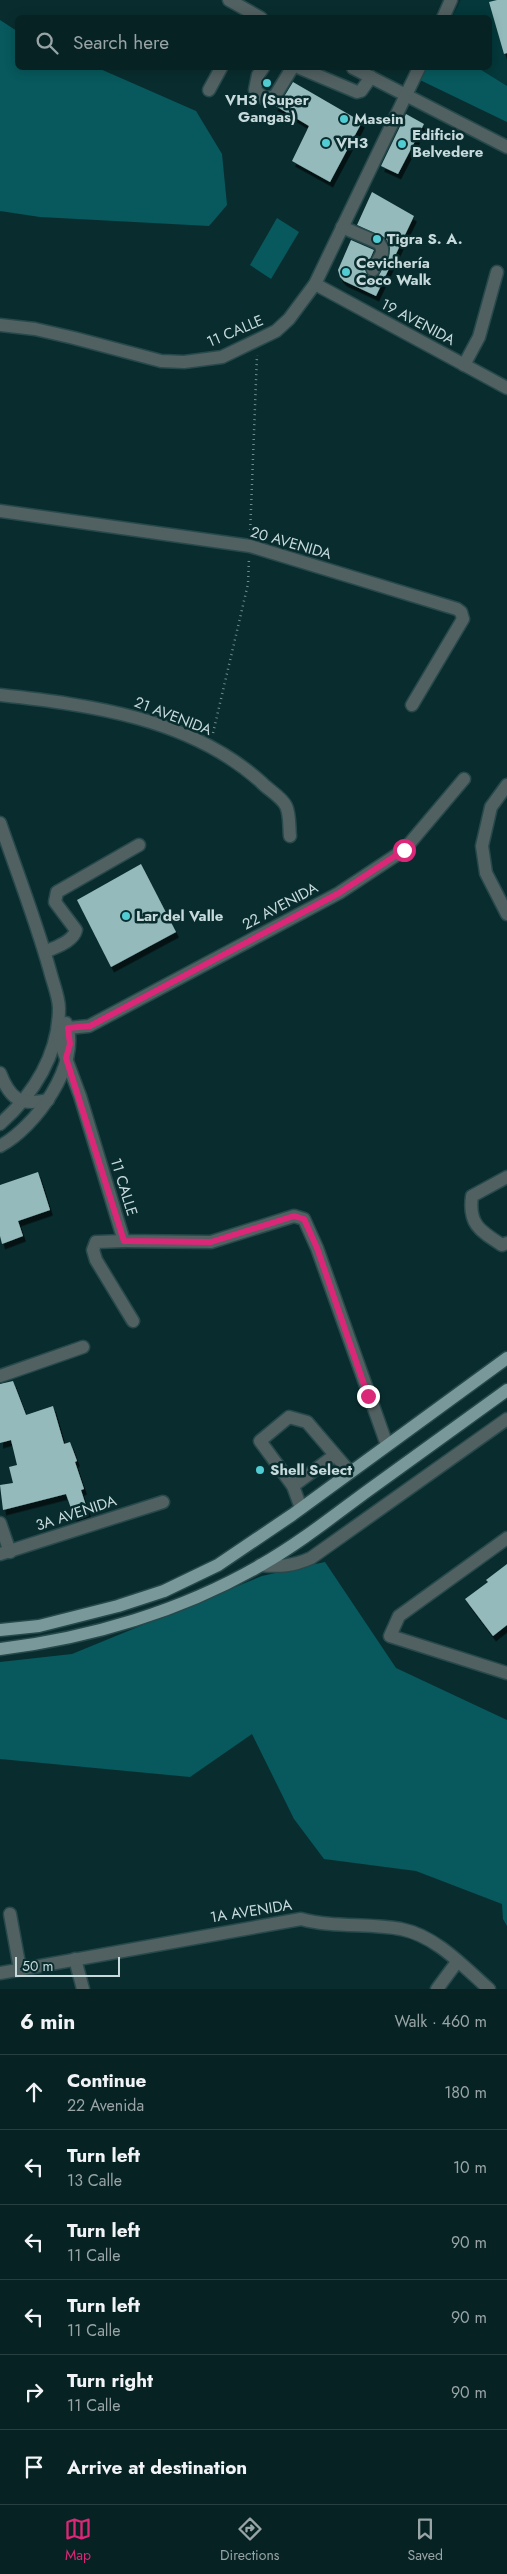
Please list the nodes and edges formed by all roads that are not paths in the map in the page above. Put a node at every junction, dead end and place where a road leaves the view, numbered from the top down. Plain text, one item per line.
1 (228, 0) edge
2 (452, 0) edge
3 (256, 15) edge
4 (444, 15) edge
5 (220, 70) edge
6 (262, 70) edge
7 (291, 70) edge
8 (305, 70) edge
9 (358, 70) edge
10 (419, 70) edge
11 (371, 77) junction
12 (208, 90) dead end
13 (406, 95) junction
14 (507, 147) edge
15 (342, 227) junction
16 (373, 270) dead end
17 (497, 272) dead end
18 (315, 284) junction
19 (0, 325) edge
20 (464, 365) junction
21 (507, 388) edge
22 (0, 511) edge
23 (0, 695) edge
24 (412, 705) dead end
25 (464, 779) dead end
26 (507, 785) edge
27 (0, 822) edge
28 (290, 836) dead end
29 (138, 845) dead end
30 (507, 914) edge
31 (45, 952) junction
32 (62, 1031) junction
33 (66, 1058) junction
34 (0, 1073) edge
35 (48, 1100) junction
36 (22, 1101) junction
37 (0, 1124) edge
38 (0, 1146) edge
39 (507, 1177) edge
40 (124, 1241) junction
41 (507, 1243) edge
42 (133, 1321) dead end
43 (82, 1347) dead end
44 (507, 1358) edge
45 (0, 1376) edge
46 (507, 1390) edge
47 (507, 1419) edge
48 (387, 1444) junction
49 (335, 1455) junction
50 (349, 1471) junction
51 (293, 1486) junction
52 (163, 1502) dead end
53 (301, 1508) junction
54 (0, 1523) edge
55 (507, 1538) edge
56 (5, 1553) edge
57 (260, 1565) junction
58 (0, 1630) edge
59 (0, 1649) edge
60 (507, 1673) edge
61 (10, 1914) dead end
62 (75, 1959) junction
63 (457, 1962) junction
64 (20, 1969) junction
65 (0, 1973) edge
66 (83, 1989) edge
67 (437, 1989) edge
68 (489, 1989) edge

1 - 3 street
2 - 4 street
5 - 12 street
6 - 7 street
8 - 11 street
9 - 11 street
10 - 13 street, 11 CALLE
11 - 13 street
13 - 14 street
13 - 15 street, 11 CALLE
15 - 16 street
15 - 18 street, 11 CALLE
17 - 20 street
18 - 19 street, 11 CALLE
18 - 20 street, 19 AVENIDA
20 - 21 street, 19 AVENIDA
22 - 24 street, 20 AVENIDA
23 - 28 street, 21 AVENIDA
25 - 32 street, 22 AVENIDA
26 - 30 street
27 - 31 street
29 - 31 street
31 - 32 street
32 - 33 street
32 - 36 street
33 - 35 street
33 - 40 street, 11 CALLE
34 - 36 street
35 - 36 street
35 - 38 street
36 - 37 street
39 - 41 street
40 - 42 street
40 - 48 street
43 - 45 street
44 - 48 main road
46 - 57 main road
47 - 57 street
48 - 50 main road
49 - 50 street
49 - 51 street
49 - 51 street
50 - 53 main road
51 - 53 street
52 - 56 street, 3A AVENIDA
53 - 58 main road
54 - 56 street
55 - 60 street
57 - 59 main road
61 - 64 street
62 - 63 street, 1A AVENIDA
62 - 64 street, 1A AVENIDA
62 - 66 street
63 - 67 street
63 - 68 street, 1A AVENIDA
64 - 65 street, 1A AVENIDA

